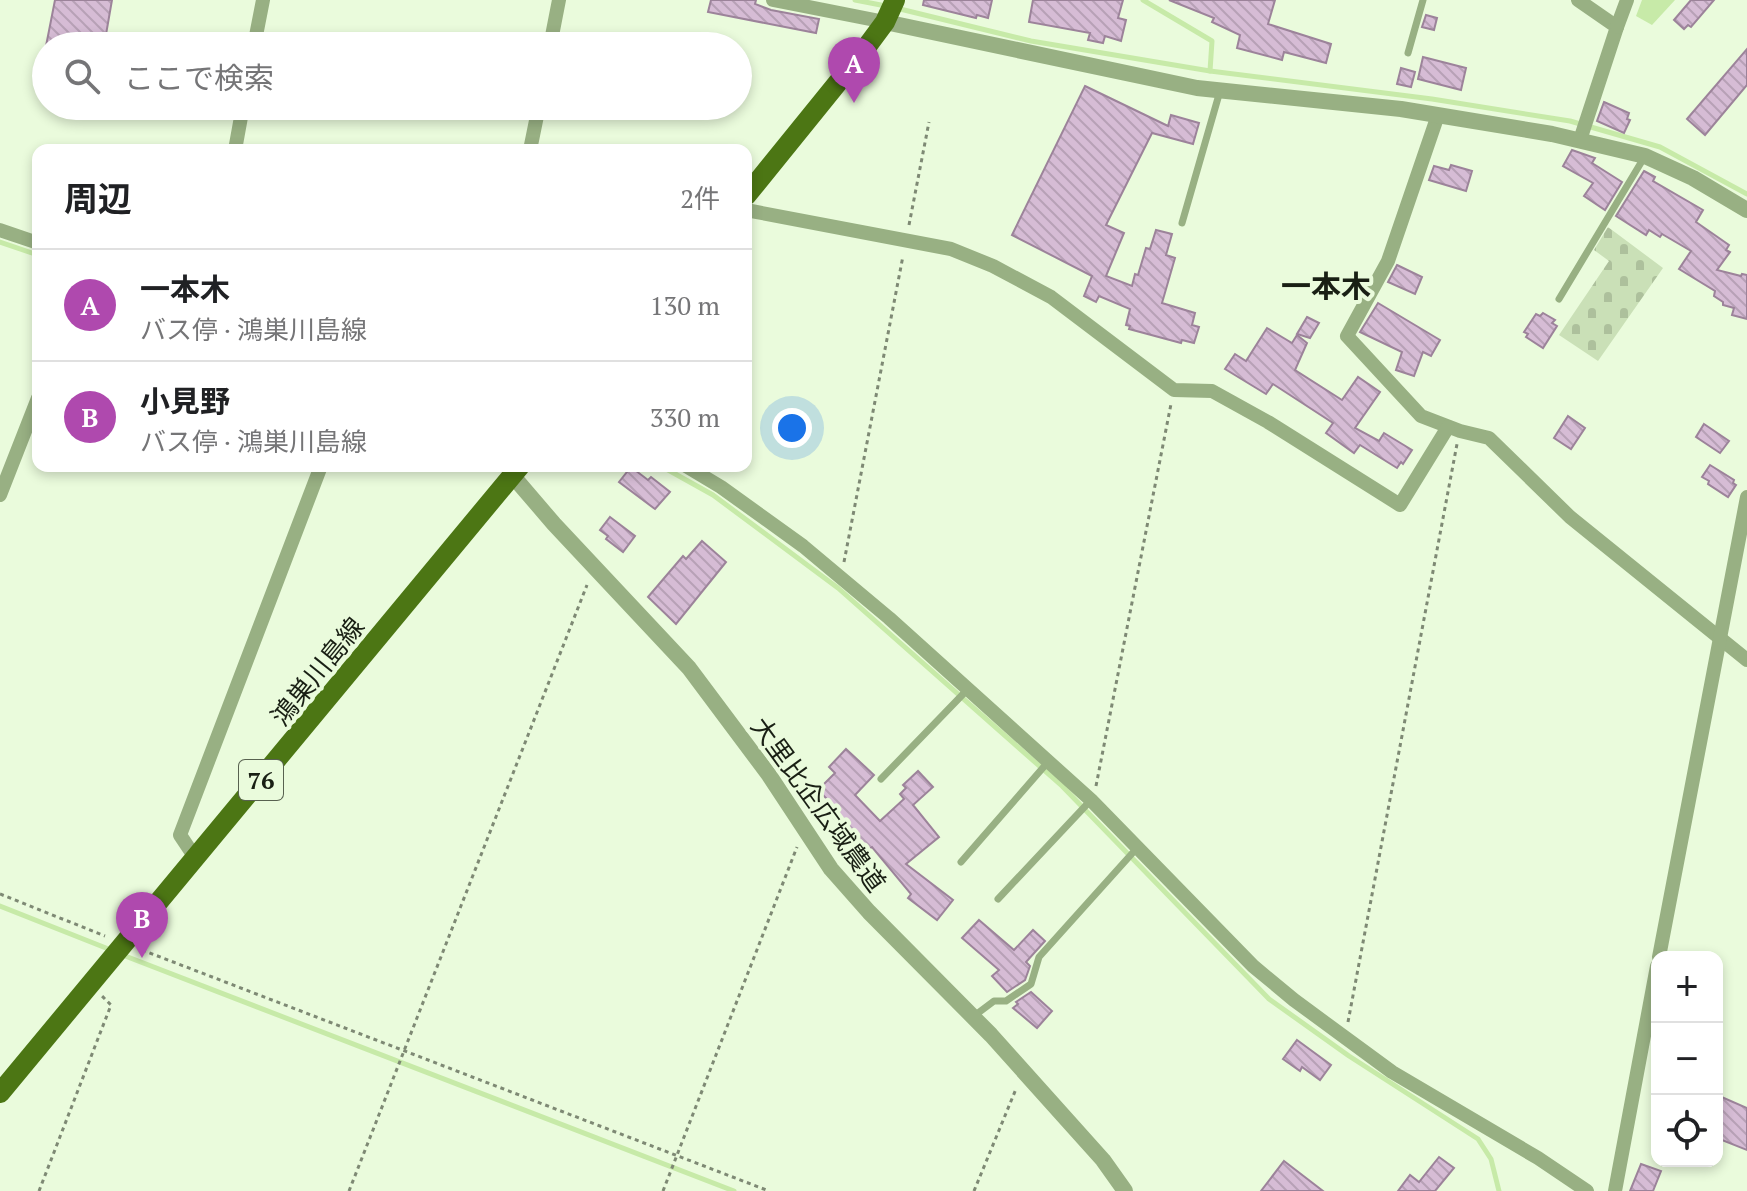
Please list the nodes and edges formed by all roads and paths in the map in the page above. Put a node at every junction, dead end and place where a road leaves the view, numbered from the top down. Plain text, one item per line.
1 (263, 0) edge
2 (559, 0) edge
3 (773, 0) edge
4 (895, 0) edge
5 (1423, 0) edge
6 (1578, 0) edge
7 (1627, 0) edge
8 (885, 22) junction
9 (1617, 27) junction
10 (257, 32) edge
11 (553, 32) edge
12 (1408, 53) dead end
13 (1220, 91) junction
14 (1438, 115) junction
15 (240, 120) edge
16 (536, 120) edge
17 (929, 122) dead end
18 (1580, 140) junction
19 (236, 144) edge
20 (531, 144) edge
21 (1645, 156) junction
22 (752, 188) edge
23 (1747, 210) edge
24 (752, 211) edge
25 (1182, 223) dead end
26 (0, 230) edge
27 (32, 241) edge
28 (906, 241) junction
29 (1559, 299) dead end
30 (1174, 390) junction
31 (32, 413) edge
32 (1454, 429) junction
33 (319, 472) edge
34 (515, 472) edge
35 (517, 472) edge
36 (696, 472) edge
37 (0, 495) edge
38 (1747, 497) edge
39 (594, 567) junction
40 (841, 577) junction
41 (1718, 638) junction
42 (1747, 660) edge
43 (968, 689) junction
44 (1048, 762) junction
45 (881, 779) dead end
46 (1091, 800) junction
47 (805, 828) junction
48 (1137, 848) junction
49 (196, 859) junction
50 (961, 862) dead end
51 (0, 894) edge
52 (998, 899) dead end
53 (123, 943) junction
54 (1660, 951) edge
55 (90, 983) junction
56 (1651, 998) edge
57 (973, 1017) junction
58 (1345, 1038) junction
59 (403, 1050) junction
60 (1023, 1071) junction
61 (0, 1093) edge
62 (677, 1156) junction
63 (39, 1191) edge
64 (349, 1191) edge
65 (663, 1191) edge
66 (769, 1191) edge
67 (974, 1191) edge
68 (1125, 1191) edge
69 (1587, 1191) edge
70 (1615, 1191) edge

1 - 10 street
2 - 11 street
3 - 8 street
4 - 8 main road
5 - 12 lane
6 - 9 street
7 - 9 street
8 - 13 street
8 - 22 main road
9 - 18 street
13 - 14 street
13 - 25 lane
14 - 18 street
14 - 32 street
15 - 19 street
16 - 20 street
17 - 28 path
18 - 21 street
21 - 23 street
21 - 29 lane
24 - 28 street
26 - 27 street
28 - 30 street
28 - 40 path
30 - 32 street
30 - 46 path
31 - 37 street
32 - 41 street
32 - 58 path
33 - 49 street
34 - 49 main road, 鴻巣川島線 / 76
35 - 39 street, 大里比企広域農道
36 - 40 street
38 - 41 street
39 - 47 street, 大里比企広域農道
39 - 59 path
40 - 43 street
41 - 42 street
41 - 54 street
43 - 44 street
43 - 45 lane
44 - 46 street
44 - 50 lane
46 - 48 street
46 - 52 lane
47 - 57 street, 大里比企広域農道
47 - 62 path
48 - 57 lane
48 - 58 street
49 - 53 main road, 鴻巣川島線 / 76
51 - 53 path
53 - 55 main road, 鴻巣川島線 / 76
53 - 59 path
55 - 61 main road, 鴻巣川島線 / 76
55 - 63 path
56 - 70 street
57 - 60 street, 大里比企広域農道
58 - 69 street
59 - 62 path
59 - 64 path
60 - 67 path
60 - 68 street, 大里比企広域農道
62 - 65 path
62 - 66 path

